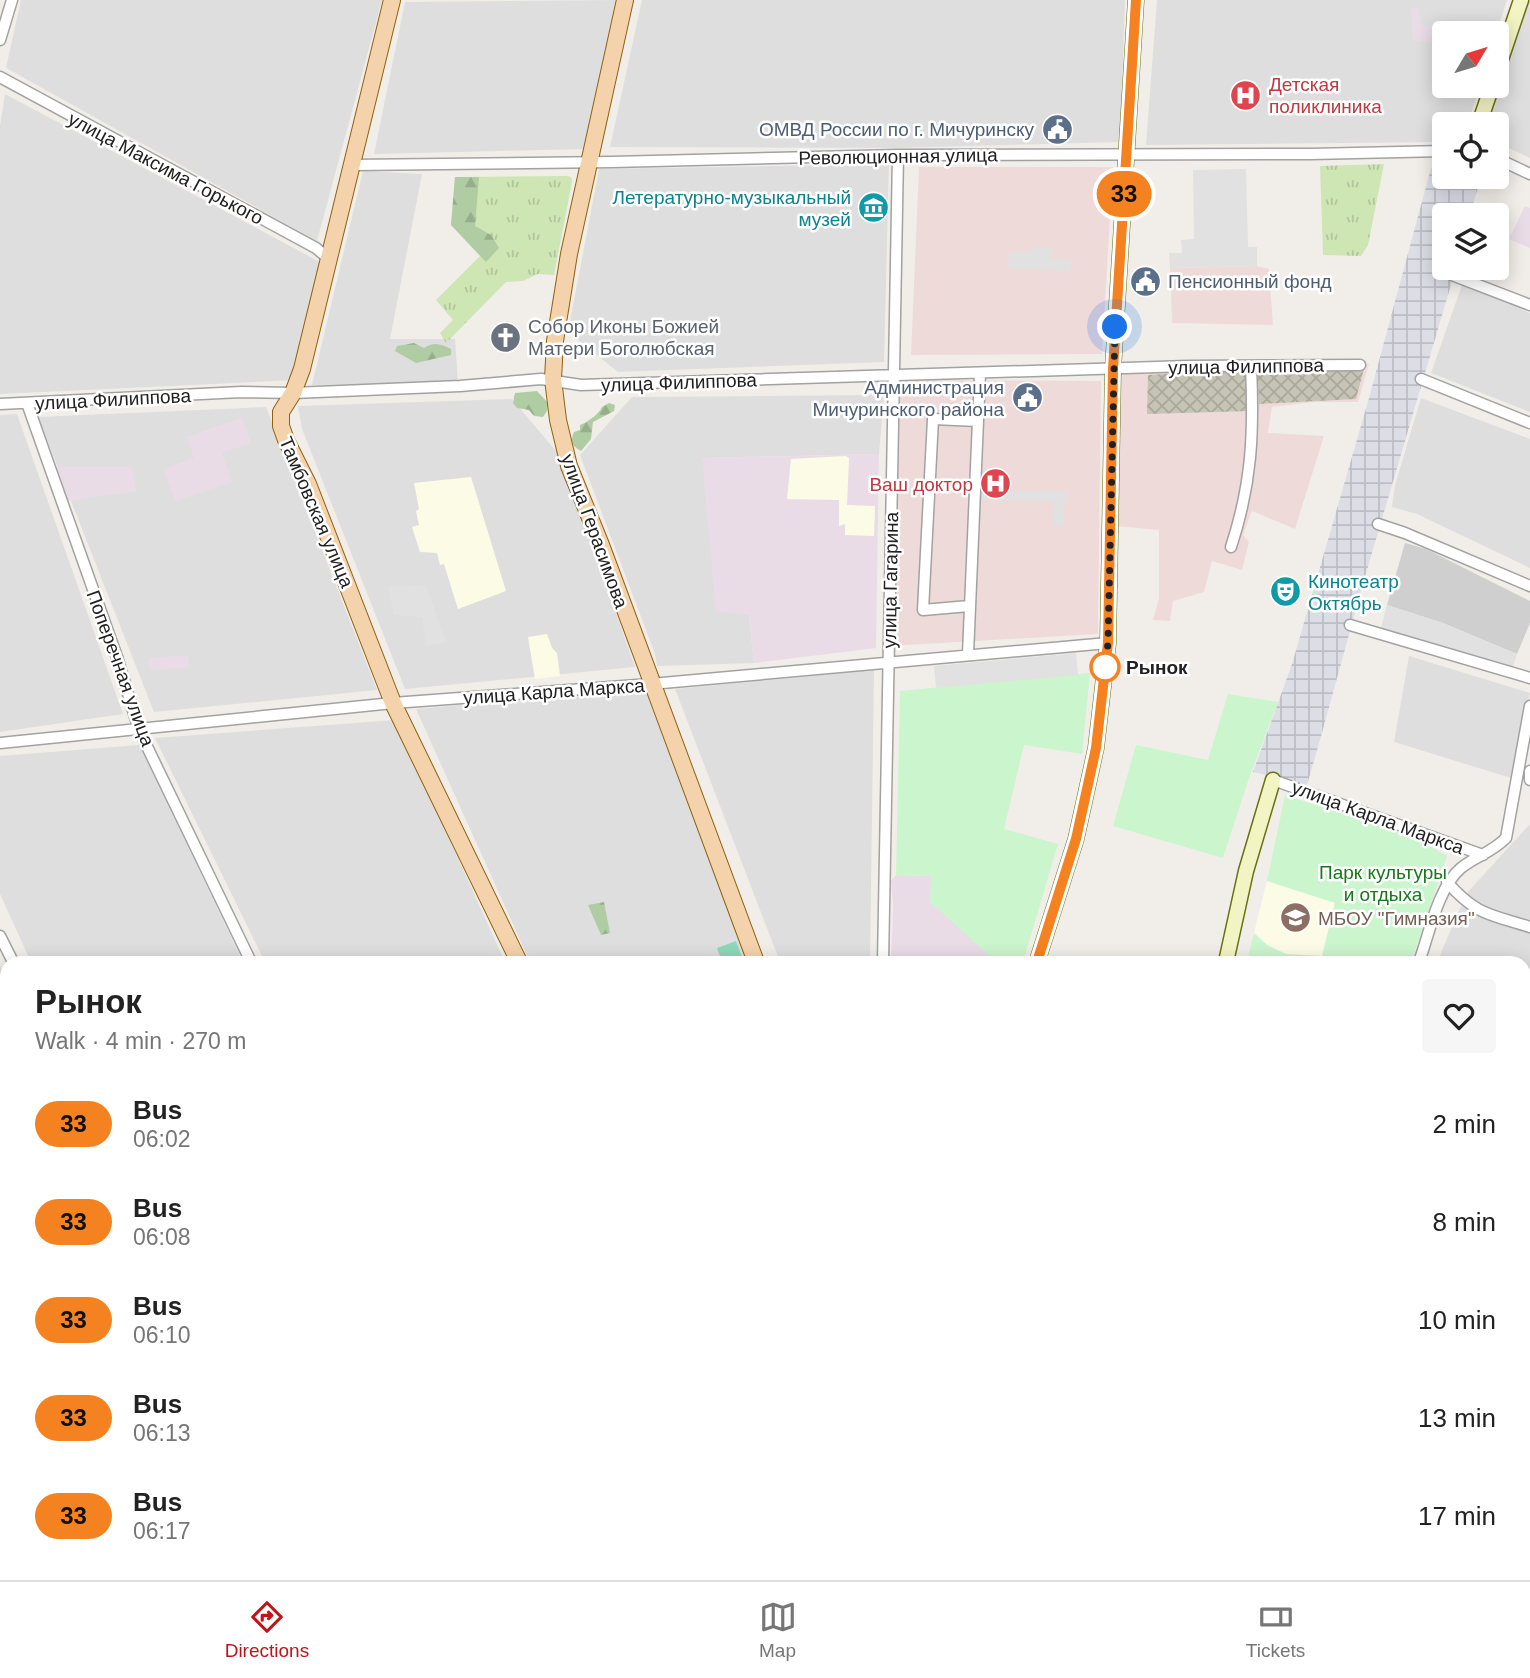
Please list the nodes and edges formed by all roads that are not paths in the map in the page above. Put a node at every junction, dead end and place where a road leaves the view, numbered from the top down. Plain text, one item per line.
1 (12, 0) edge
2 (392, 0) edge
3 (625, 0) edge
4 (1136, 0) edge
5 (1521, 0) edge
6 (1509, 36) edge
7 (0, 40) edge
8 (0, 77) edge
9 (1432, 152) edge
10 (898, 155) junction
11 (1126, 155) junction
12 (591, 161) junction
13 (1509, 164) edge
14 (353, 165) junction
15 (1530, 174) edge
16 (330, 260) junction
17 (1465, 280) edge
18 (1530, 305) edge
19 (1360, 365) dead end
20 (1251, 366) junction
21 (1113, 369) junction
22 (980, 373) junction
23 (895, 376) junction
24 (553, 379) junction
25 (1421, 379) dead end
26 (293, 393) junction
27 (27, 403) junction
28 (0, 404) edge
29 (978, 421) junction
30 (1530, 423) edge
31 (1378, 524) dead end
32 (1231, 547) dead end
33 (1530, 586) edge
34 (969, 606) junction
35 (1350, 625) dead end
36 (1108, 643) junction
37 (968, 654) junction
38 (888, 661) junction
39 (1530, 678) edge
40 (652, 684) junction
41 (393, 703) junction
42 (1530, 706) edge
43 (139, 730) junction
44 (0, 743) edge
45 (1530, 771) edge
46 (1273, 780) joint
47 (1530, 780) edge
48 (1483, 855) junction
49 (1447, 883) junction
50 (1530, 927) edge
51 (0, 936) edge
52 (10, 956) edge
53 (248, 956) edge
54 (516, 956) edge
55 (754, 956) edge
56 (883, 956) edge
57 (1039, 956) edge
58 (1227, 956) edge
59 (1421, 956) edge

1 - 7 street
2 - 14 main road, Тамбовская улица
3 - 12 main road, улица Герасимова
4 - 11 main road
5 - 6 main road
8 - 16 street, улица Максима Горького
9 - 11 street, Революционная улица
10 - 11 street, Революционная улица
10 - 12 street, Революционная улица
10 - 23 street, улица Гагарина
11 - 21 main road
12 - 14 street, Революционная улица
12 - 24 main road, улица Герасимова
13 - 15 street
14 - 16 main road, Тамбовская улица
16 - 26 main road, Тамбовская улица
17 - 18 street
19 - 20 street, улица Филиппова
20 - 21 street, улица Филиппова
20 - 32 street
21 - 22 street, улица Филиппова
21 - 36 main road
22 - 23 street, улица Филиппова
22 - 29 street
23 - 24 street, улица Филиппова
23 - 38 street, улица Гагарина
24 - 26 street, улица Филиппова
24 - 40 main road, улица Герасимова
25 - 30 street
26 - 27 street, улица Филиппова
26 - 41 main road, Тамбовская улица
27 - 28 street, улица Филиппова
27 - 43 street, Поперечная улица
29 - 34 street
29 - 34 street
31 - 33 street
34 - 37 street
35 - 39 street
36 - 37 street, улица Карла Маркса
36 - 57 main road
37 - 38 street, улица Карла Маркса
38 - 40 street, улица Карла Маркса
38 - 56 street, улица Гагарина
40 - 41 street, улица Карла Маркса
40 - 55 main road, улица Герасимова
41 - 43 street, улица Карла Маркса
41 - 54 main road, Тамбовская улица
42 - 48 street
43 - 44 street, улица Карла Маркса
43 - 53 street, Поперечная улица
45 - 47 street
46 - 48 street, улица Карла Маркса
46 - 58 main road
48 - 49 street
49 - 50 street
49 - 59 street
51 - 52 street

